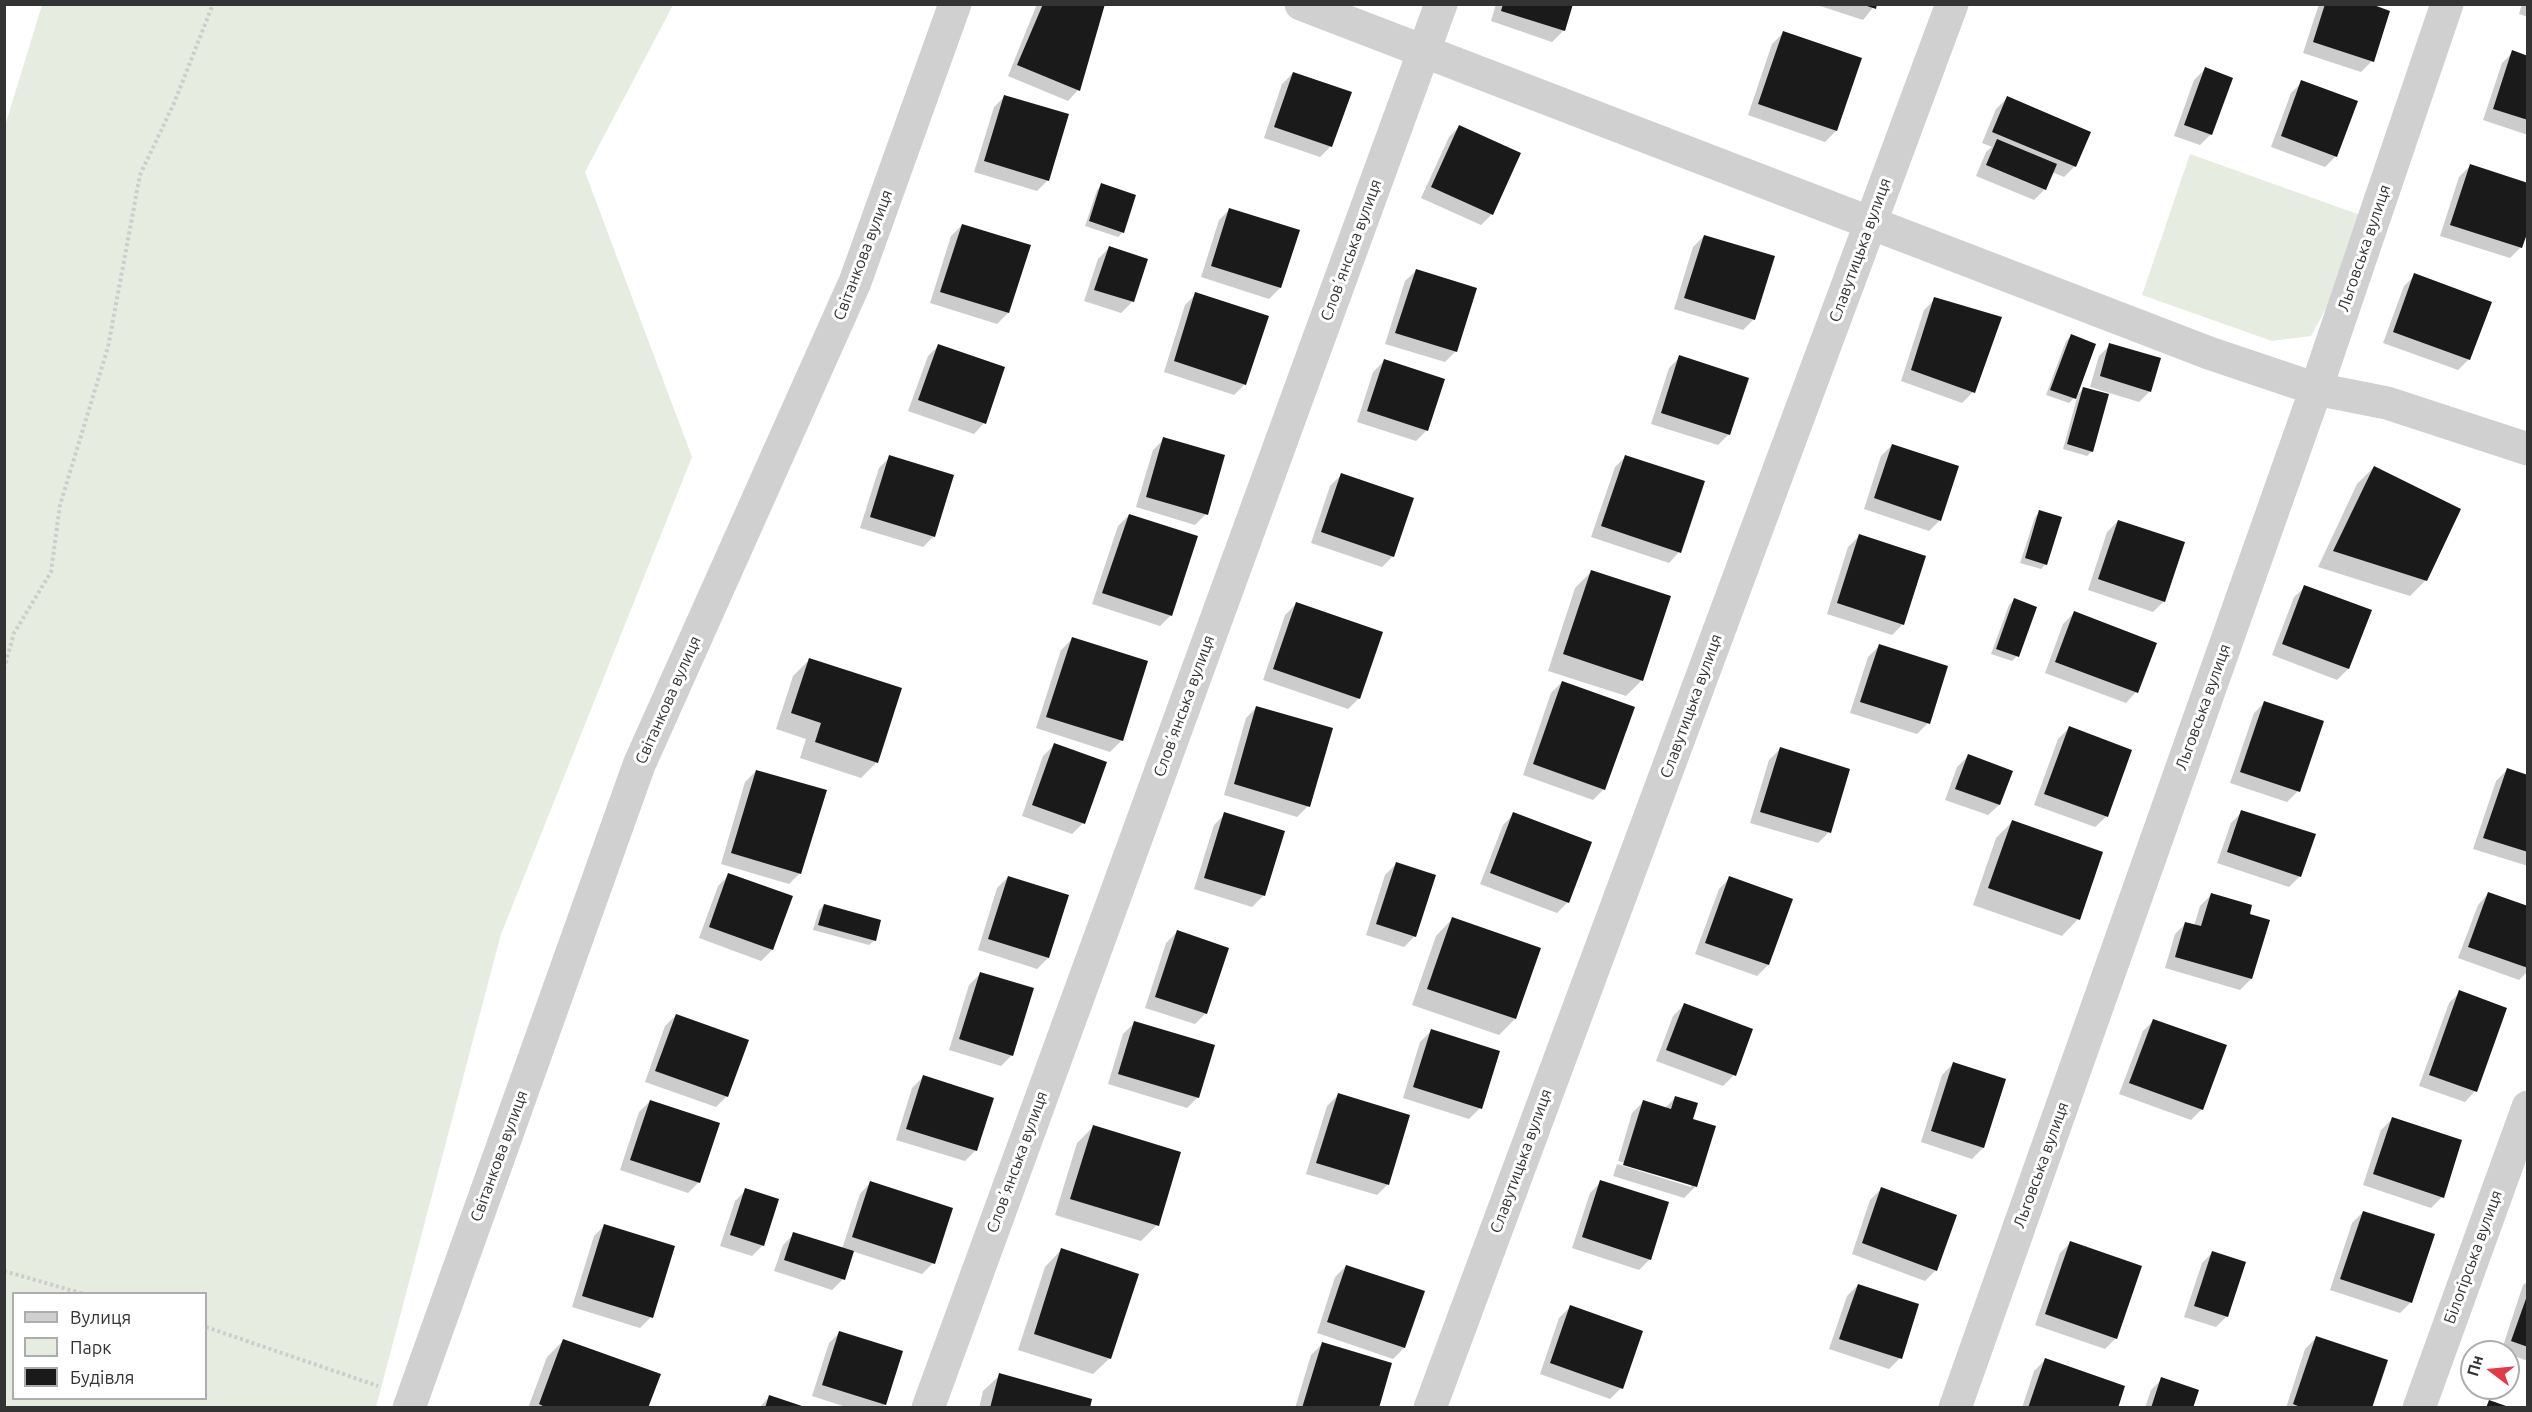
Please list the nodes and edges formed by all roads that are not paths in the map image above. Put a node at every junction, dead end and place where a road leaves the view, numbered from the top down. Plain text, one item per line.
1 (955, 4) edge
2 (1301, 4) edge
3 (1441, 4) edge
4 (1952, 4) edge
5 (2447, 4) edge
6 (1424, 51) junction
7 (1870, 224) junction
8 (2316, 389) junction
9 (2528, 449) edge
10 (2528, 1107) edge
11 (410, 1403) edge
12 (928, 1407) edge
13 (1430, 1407) edge
14 (1955, 1407) edge
15 (2419, 1407) edge

1 - 11 street, Світанкова вулиця
2 - 6 street
3 - 6 street, Словʼянська вулиця
4 - 7 street, Славутицька вулиця
5 - 8 street, Льговська вулиця
6 - 7 street
6 - 12 street, Словʼянська вулиця
7 - 8 street
7 - 13 street, Славутицька вулиця
8 - 9 street
8 - 14 street, Льговська вулиця
10 - 15 street, Білогірська вулиця

